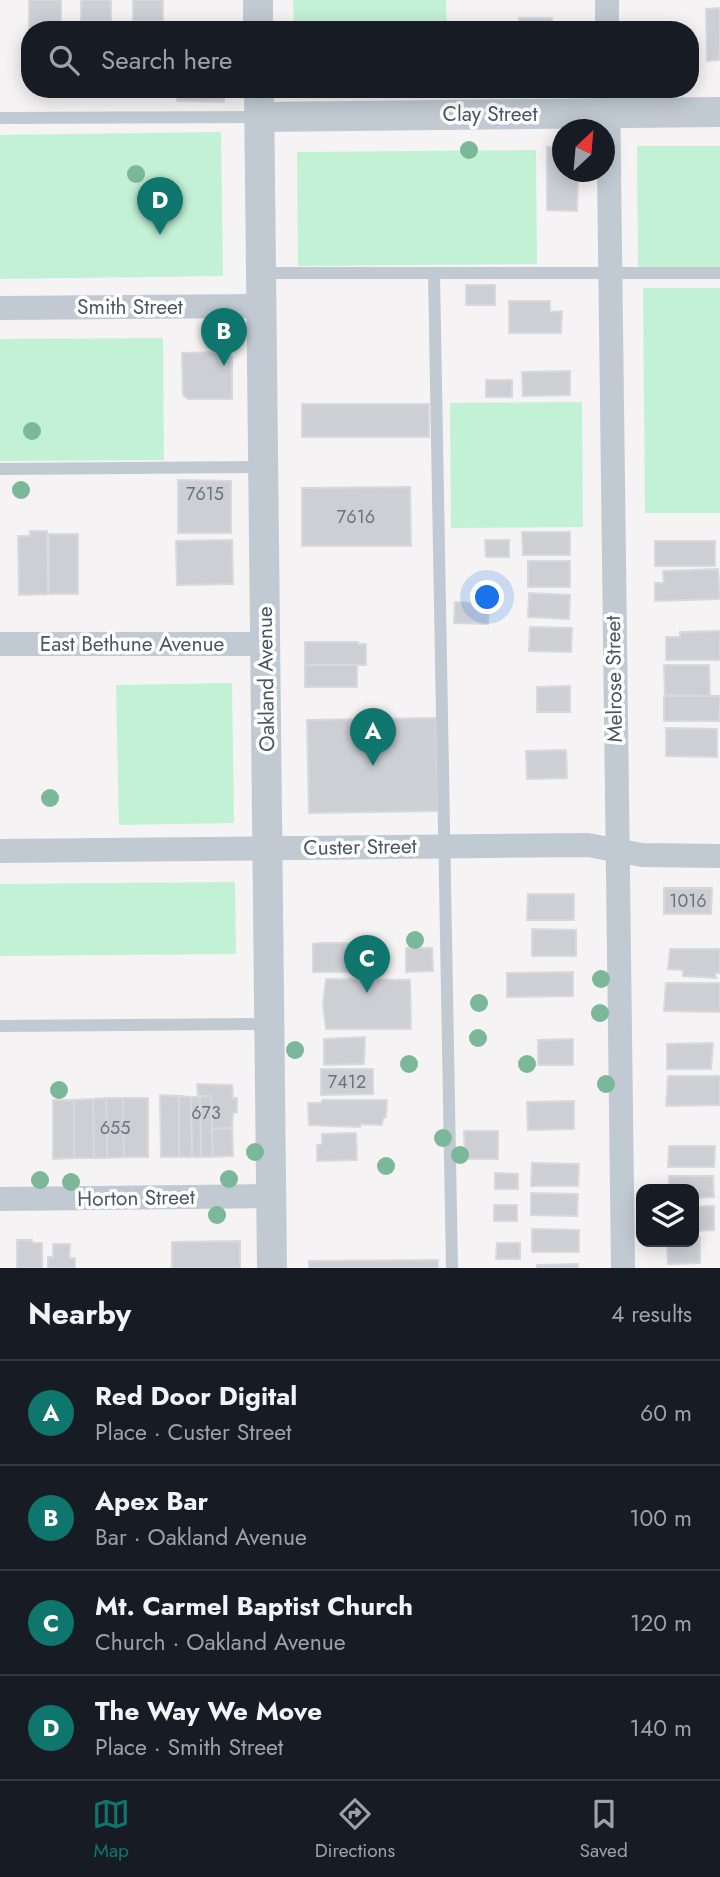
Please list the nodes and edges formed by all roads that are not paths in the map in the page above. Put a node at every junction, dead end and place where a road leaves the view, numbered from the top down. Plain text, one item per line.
1 (258, 0) edge
2 (607, 0) edge
3 (258, 21) edge
4 (607, 21) edge
5 (608, 101) edge
6 (671, 101) edge
7 (259, 103) edge
8 (720, 112) edge
9 (0, 118) edge
10 (261, 273) junction
11 (720, 273) edge
12 (434, 274) junction
13 (610, 275) junction
14 (261, 306) junction
15 (0, 308) edge
16 (263, 467) junction
17 (0, 469) edge
18 (0, 644) edge
19 (265, 644) junction
20 (444, 846) junction
21 (268, 848) junction
22 (616, 850) junction
23 (0, 851) edge
24 (720, 856) edge
25 (269, 1024) junction
26 (0, 1026) edge
27 (271, 1196) junction
28 (0, 1199) edge
29 (272, 1268) edge
30 (452, 1268) edge
31 (623, 1268) edge

1 - 3 street
2 - 4 street
5 - 6 street, Clay Street
5 - 7 street, Clay Street
5 - 13 street, Melrose Street
6 - 8 street, Clay Street
7 - 9 lane
7 - 10 street, Oakland Avenue
10 - 12 lane
10 - 14 street, Oakland Avenue
11 - 13 lane
12 - 13 lane
12 - 20 lane
13 - 22 street, Melrose Street
14 - 15 street, Smith Street
14 - 16 street, Oakland Avenue
16 - 17 lane
16 - 19 street, Oakland Avenue
18 - 19 street, East Bethune Avenue
19 - 21 street, Oakland Avenue
20 - 21 street, Custer Street
20 - 22 street, Custer Street
20 - 30 lane
21 - 23 street, Custer Street
21 - 25 street, Oakland Avenue
22 - 24 street, Custer Street
22 - 31 street, Melrose Street
25 - 26 lane
25 - 27 street, Oakland Avenue
27 - 28 street, Horton Street
27 - 29 street, Oakland Avenue

